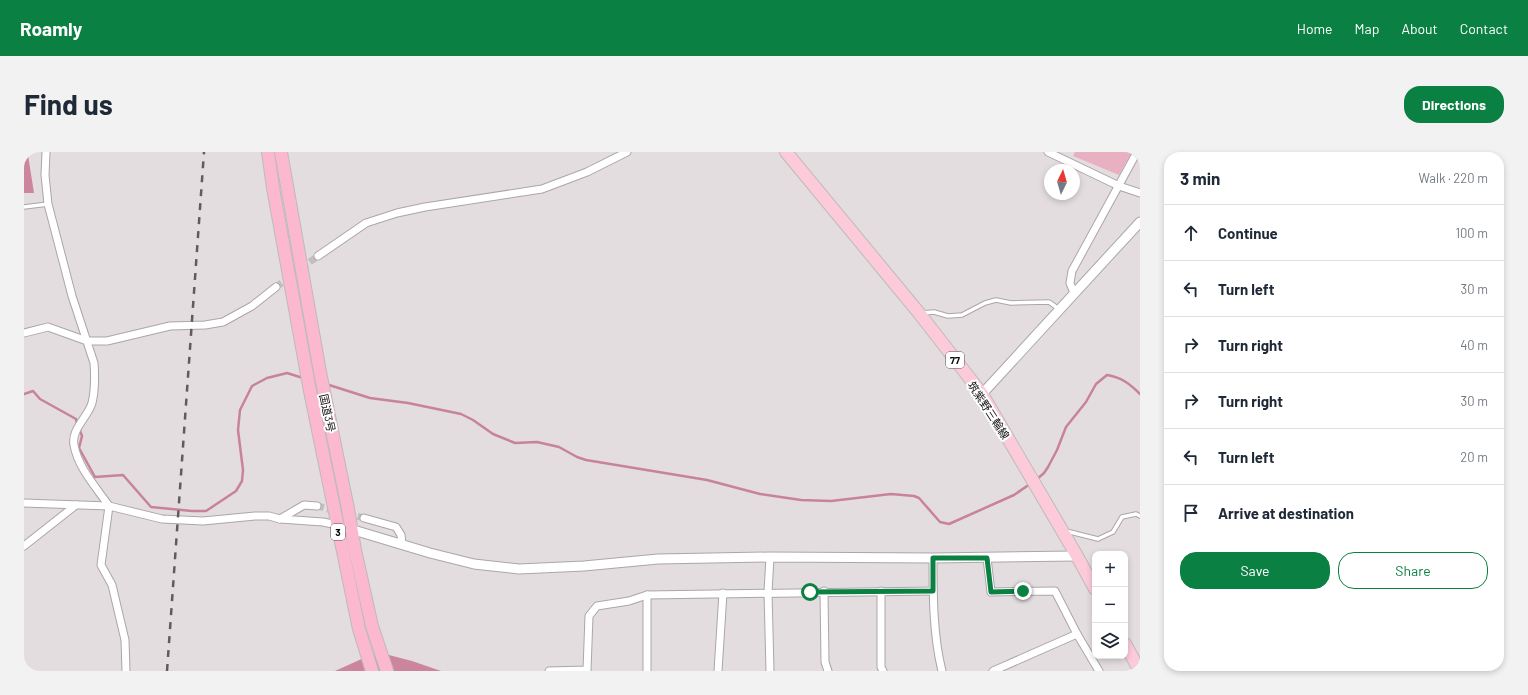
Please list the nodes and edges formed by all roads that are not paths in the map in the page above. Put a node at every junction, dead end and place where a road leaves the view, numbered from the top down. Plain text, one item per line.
1 (46, 152) edge
2 (268, 152) edge
3 (281, 152) edge
4 (627, 152) edge
5 (786, 152) edge
6 (1048, 152) edge
7 (1138, 152) edge
8 (1119, 186) junction
9 (1140, 193) edge
10 (48, 204) junction
11 (24, 207) edge
12 (1140, 222) edge
13 (318, 256) tunnel mouth
14 (276, 287) tunnel mouth
15 (1074, 293) junction
16 (1059, 309) junction
17 (919, 313) junction
18 (24, 333) edge
19 (87, 341) junction
20 (982, 394) junction
21 (24, 503) edge
22 (76, 505) junction
23 (109, 506) junction
24 (317, 506) tunnel mouth
25 (1140, 516) edge
26 (364, 518) tunnel mouth
27 (280, 519) junction
28 (337, 525) junction
29 (351, 528) junction
30 (1061, 530) junction
31 (402, 544) junction
32 (24, 546) edge
33 (1077, 556) junction
34 (770, 557) junction
35 (933, 558) junction
36 (987, 558) junction
37 (1094, 587) edge
38 (824, 591) junction
39 (881, 591) junction
40 (933, 591) junction
41 (768, 592) junction
42 (723, 593) junction
43 (647, 595) junction
44 (1077, 634) junction
45 (1128, 651) edge
46 (1136, 670) edge
47 (126, 671) edge
48 (372, 671) edge
49 (387, 671) edge
50 (549, 671) edge
51 (647, 671) edge
52 (718, 671) edge
53 (770, 671) edge
54 (828, 671) edge
55 (883, 671) edge
56 (942, 671) edge
57 (994, 671) edge
58 (1099, 671) edge

1 - 10 street
2 - 28 highway, 国道3号 / 3
3 - 29 highway, 国道3号 / 3
4 - 13 street
5 - 17 main road, 筑紫野三輪線 / 77
6 - 8 street
7 - 8 street
8 - 9 street
8 - 15 street
10 - 11 lane
10 - 19 street
12 - 15 street
14 - 19 street
15 - 16 street
16 - 17 lane
16 - 20 street
17 - 20 main road, 筑紫野三輪線 / 77
18 - 19 street
19 - 23 street
20 - 30 main road, 筑紫野三輪線 / 77
21 - 22 street
22 - 23 street
22 - 32 street
23 - 27 street
23 - 47 street
24 - 27 street
25 - 30 lane
26 - 31 street
27 - 28 street
28 - 29 street
28 - 48 highway, 国道3号 / 3
29 - 31 street
29 - 49 highway, 国道3号 / 3
30 - 33 main road, 筑紫野三輪線 / 77
31 - 34 street
33 - 36 street
33 - 37 main road, 筑紫野三輪線 / 77
34 - 35 street
34 - 41 street
35 - 36 street
35 - 40 street
36 - 44 street
38 - 39 street
38 - 41 street
38 - 54 street
39 - 40 street
39 - 55 street
40 - 56 street
41 - 42 street
41 - 53 street
42 - 43 street
42 - 52 street
43 - 50 street
43 - 51 street
44 - 57 street
44 - 58 street
45 - 46 main road

